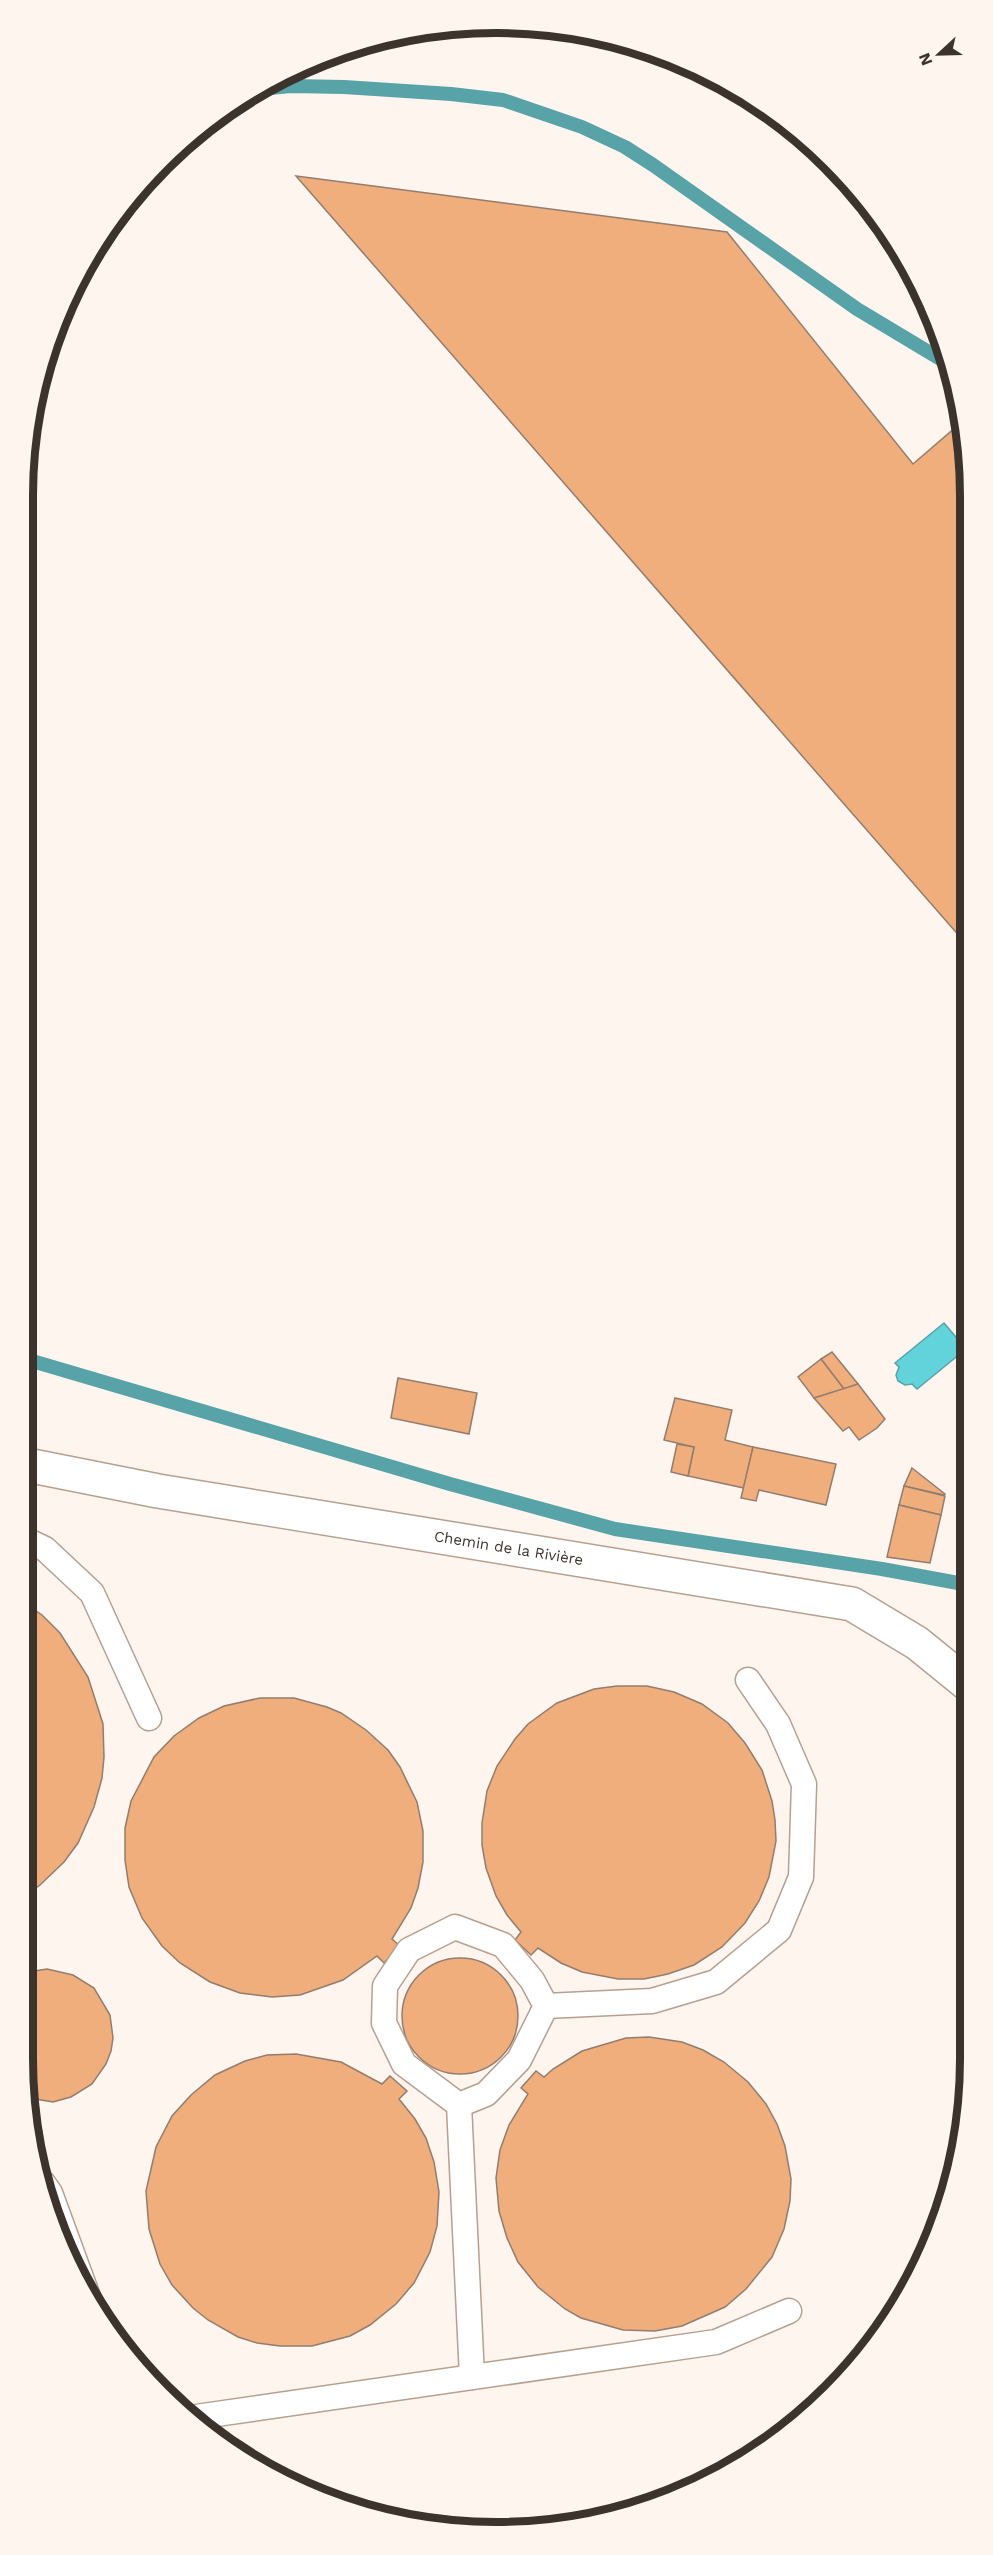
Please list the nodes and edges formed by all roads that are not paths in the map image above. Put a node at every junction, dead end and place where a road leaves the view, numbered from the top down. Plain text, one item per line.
1 (33, 1466) edge
2 (33, 1543) edge
3 (960, 1678) edge
4 (748, 1680) dead end
5 (149, 1718) dead end
6 (546, 2006) junction
7 (459, 2105) junction
8 (789, 2311) dead end
9 (472, 2377) junction
10 (202, 2416) edge

1 - 3 street, Chemin de la Rivière
2 - 5 lane
4 - 6 lane
6 - 7 lane
6 - 7 lane
7 - 9 lane
8 - 9 lane
9 - 10 lane

